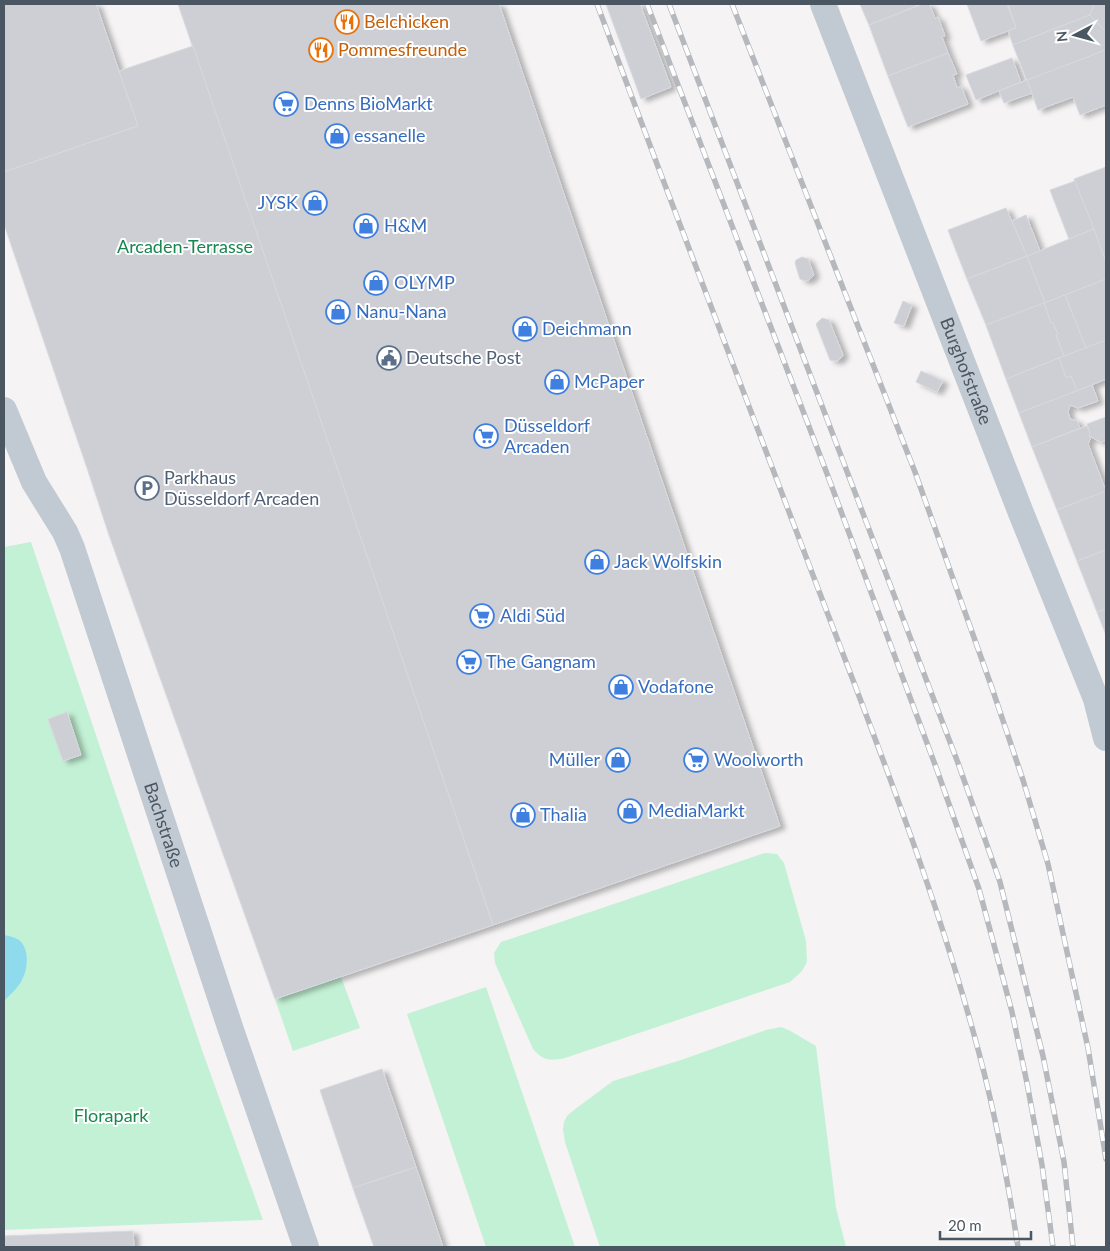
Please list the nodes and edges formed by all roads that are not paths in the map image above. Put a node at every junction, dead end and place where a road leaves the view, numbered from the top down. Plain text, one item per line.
1 (824, 4) edge
2 (4, 410) edge
3 (1101, 700) edge
4 (1106, 738) edge
5 (306, 1247) edge

1 - 3 street, Burghofstraße
2 - 5 street, Bachstraße
3 - 4 street, Burghofstraße

